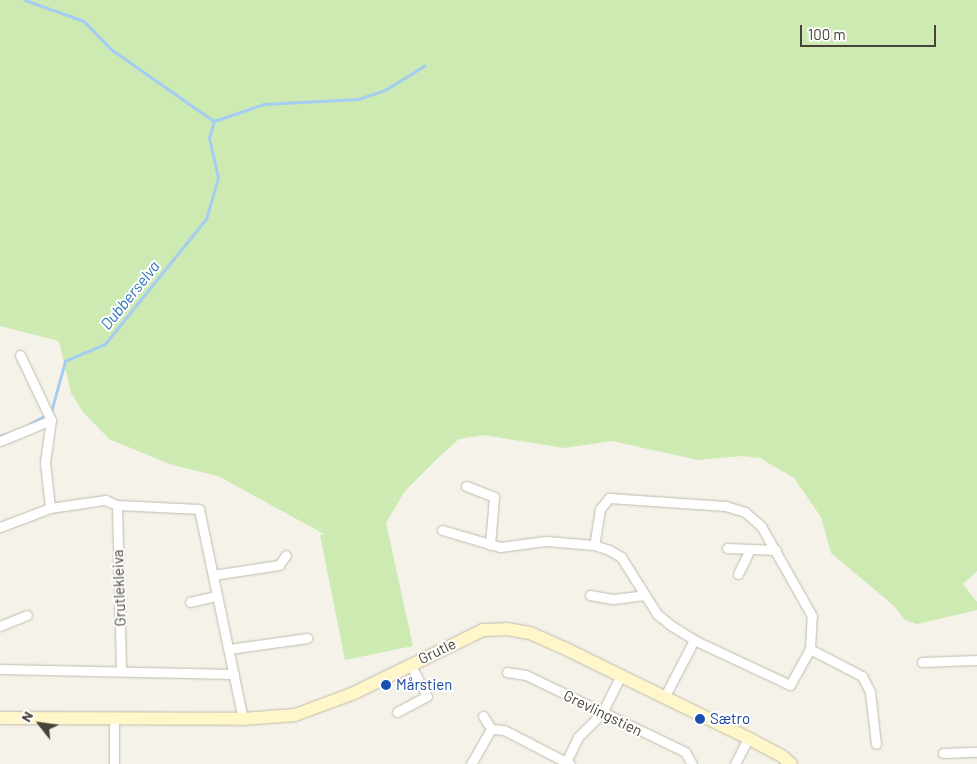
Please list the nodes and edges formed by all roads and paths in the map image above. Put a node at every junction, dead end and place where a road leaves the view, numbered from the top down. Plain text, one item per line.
1 (20, 355) dead end
2 (51, 420) junction
3 (0, 440) edge
4 (466, 486) dead end
5 (117, 505) junction
6 (50, 508) junction
7 (0, 527) edge
8 (442, 530) dead end
9 (490, 545) junction
10 (594, 545) junction
11 (727, 548) dead end
12 (776, 550) junction
13 (749, 551) junction
14 (286, 556) dead end
15 (738, 574) dead end
16 (213, 575) junction
17 (590, 595) dead end
18 (645, 595) junction
19 (217, 596) junction
20 (190, 602) dead end
21 (27, 614) dead end
22 (0, 626) edge
23 (307, 638) dead end
24 (694, 640) junction
25 (229, 649) junction
26 (810, 649) junction
27 (977, 660) edge
28 (922, 662) dead end
29 (410, 664) junction
30 (0, 669) edge
31 (121, 671) junction
32 (507, 672) dead end
33 (234, 674) junction
34 (621, 675) junction
35 (665, 696) junction
36 (397, 712) dead end
37 (602, 713) junction
38 (483, 716) dead end
39 (0, 718) edge
40 (114, 718) junction
41 (243, 719) junction
42 (491, 729) junction
43 (748, 738) junction
44 (876, 744) dead end
45 (977, 752) edge
46 (943, 753) dead end
47 (567, 763) edge
48 (114, 764) edge
49 (470, 764) edge
50 (692, 764) edge
51 (735, 764) edge
52 (791, 764) edge

1 - 2 street
2 - 3 street
2 - 6 street
4 - 9 street
5 - 6 street
5 - 16 street
5 - 31 street, Grutlekleiva
6 - 7 street
8 - 9 street
9 - 10 street
10 - 12 street
10 - 18 street
11 - 13 street
12 - 13 street
12 - 26 street
13 - 15 street
14 - 16 street
16 - 19 street
17 - 18 street
18 - 24 street
19 - 20 street
19 - 25 street
21 - 22 street
23 - 25 street
24 - 26 street
24 - 35 street
25 - 33 street
26 - 44 street
27 - 28 street
29 - 34 street, Grutle
29 - 36 street
29 - 41 street, Grutle
30 - 31 street
31 - 33 street
32 - 37 street, Grevlingstien
33 - 41 street
34 - 35 street, Grutle
34 - 37 street
35 - 43 street, Grutle
37 - 47 street
37 - 50 street, Grevlingstien
38 - 42 street
39 - 40 street, Grutle
40 - 41 street, Grutle
40 - 48 street
42 - 47 street
42 - 49 street
43 - 51 street
43 - 52 street, Grutle
45 - 46 street

